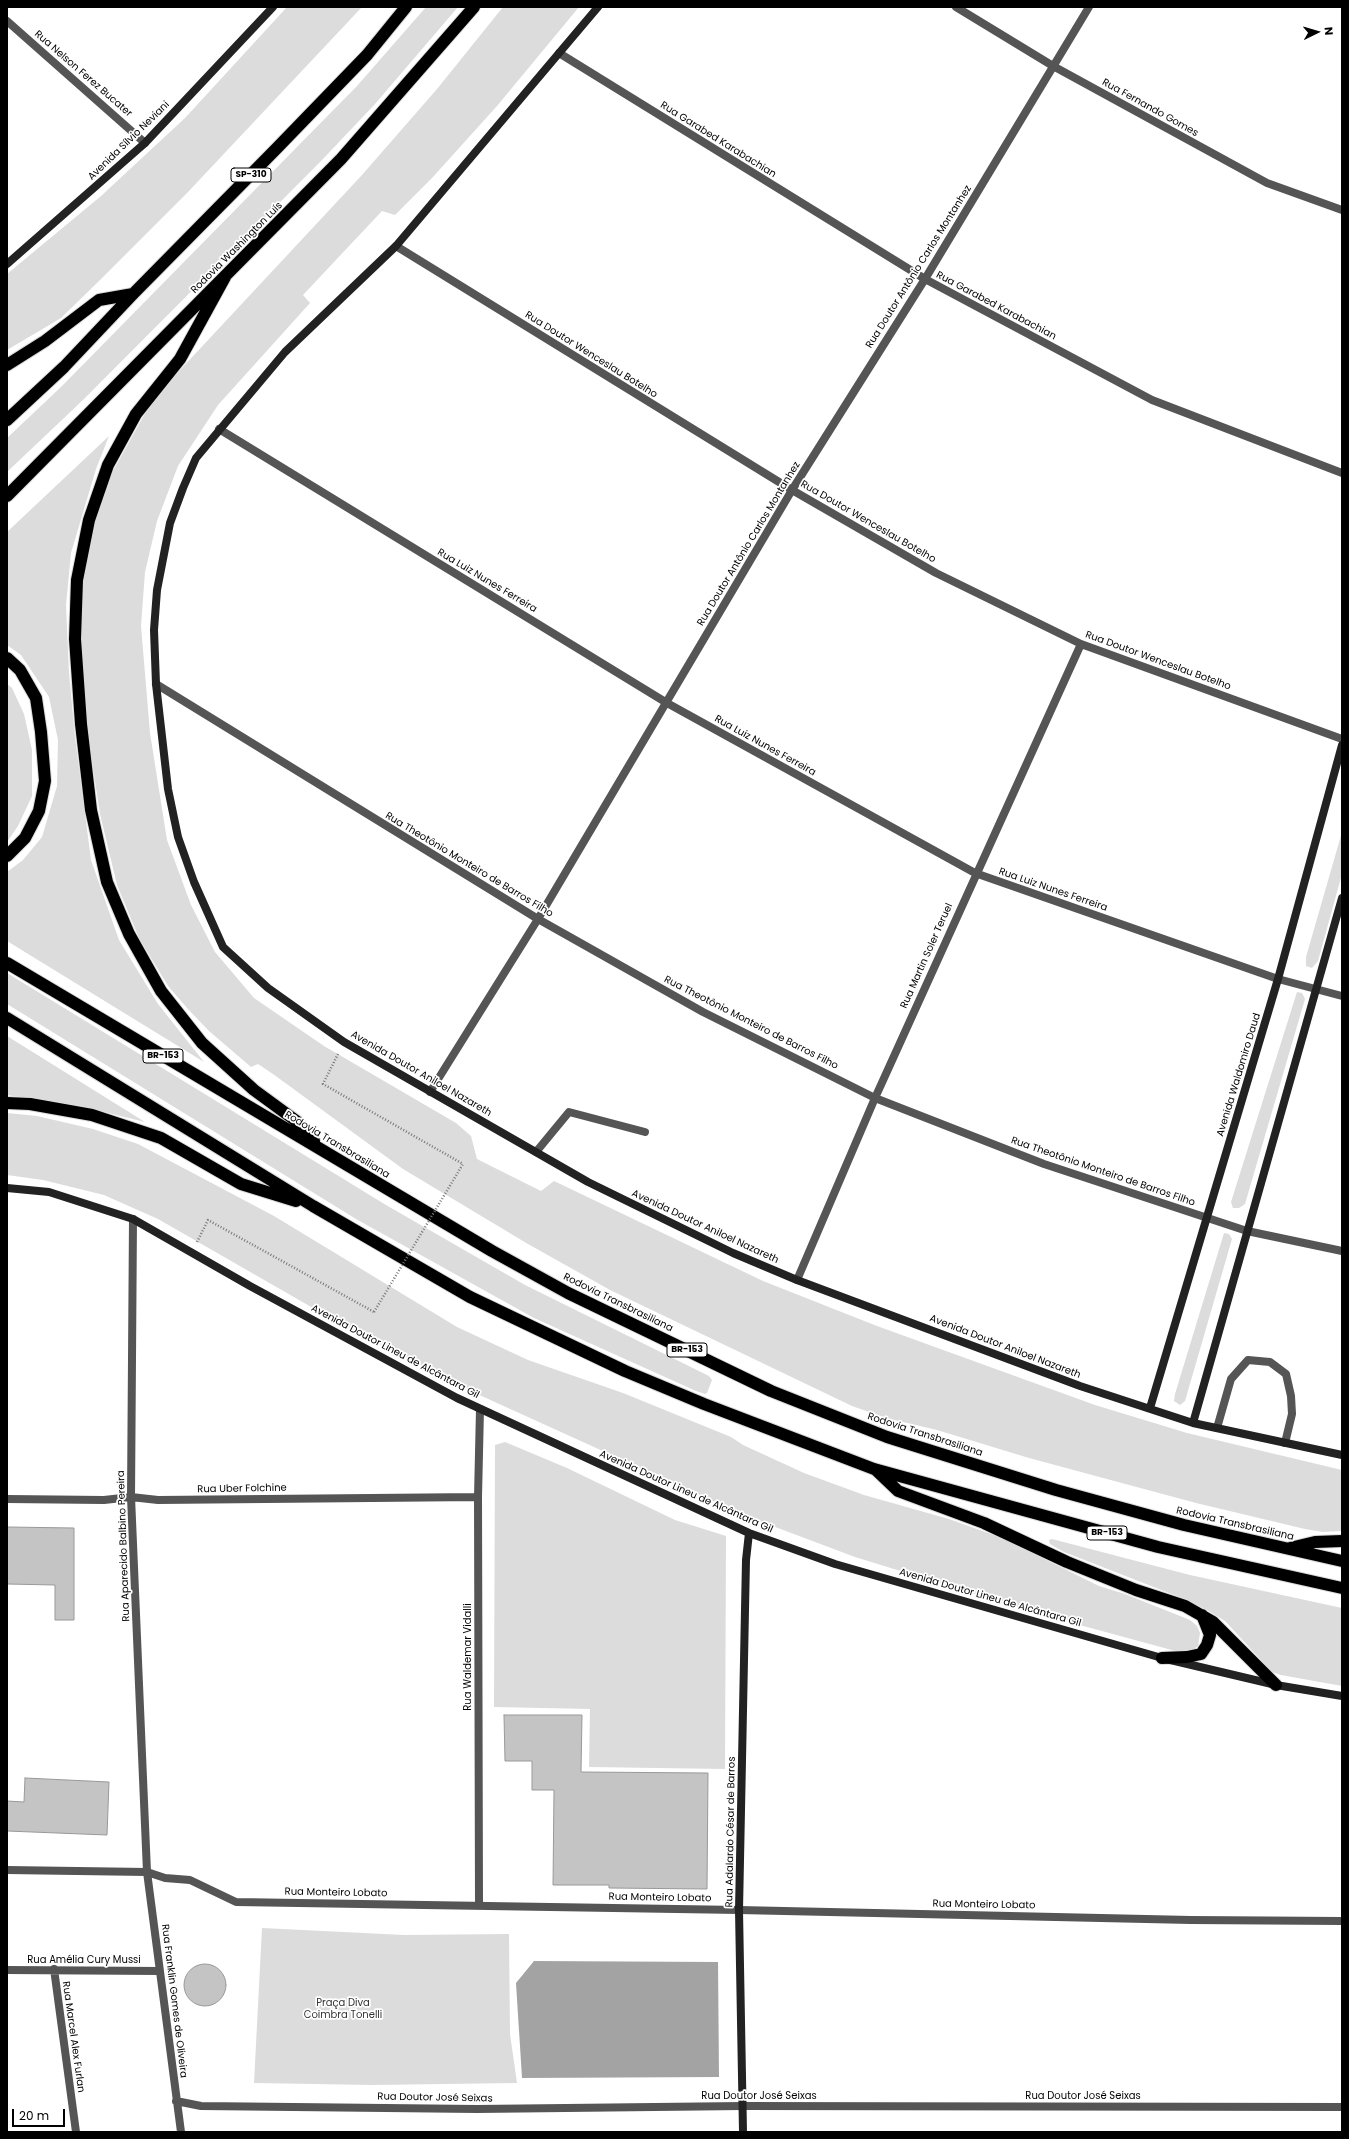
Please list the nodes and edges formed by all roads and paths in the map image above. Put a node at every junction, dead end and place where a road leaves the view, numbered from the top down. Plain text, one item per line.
1 (273, 7) edge
2 (406, 7) edge
3 (474, 7) edge
4 (598, 7) edge
5 (956, 7) edge
6 (1089, 7) edge
7 (7, 21) edge
8 (559, 53) junction
9 (1053, 66) junction
10 (145, 142) junction
11 (1342, 210) edge
12 (396, 246) junction
13 (7, 264) edge
14 (225, 277) junction
15 (925, 279) junction
16 (133, 294) junction
17 (7, 365) edge
18 (7, 420) edge
19 (219, 429) junction
20 (1342, 473) edge
21 (792, 490) junction
22 (7, 496) edge
23 (1080, 644) junction
24 (7, 658) edge
25 (156, 684) junction
26 (667, 703) junction
27 (1342, 738) edge
28 (1342, 745) edge
29 (7, 856) edge
30 (975, 874) junction
31 (1342, 898) edge
32 (538, 919) junction
33 (7, 963) edge
34 (1278, 979) junction
35 (1316, 990) junction
36 (1342, 996) edge
37 (7, 1018) edge
38 (344, 1042) junction
39 (430, 1092) junction
40 (875, 1098) junction
41 (7, 1103) edge
42 (645, 1132) dead end
43 (320, 1148) junction
44 (536, 1152) junction
45 (7, 1188) edge
46 (313, 1206) junction
47 (1207, 1218) junction
48 (133, 1219) junction
49 (1247, 1231) junction
50 (1342, 1251) edge
51 (192, 1252) junction
52 (797, 1280) junction
53 (480, 1408) junction
54 (1150, 1408) junction
55 (1193, 1423) junction
56 (1217, 1428) junction
57 (1285, 1443) junction
58 (1342, 1455) edge
59 (874, 1469) junction
60 (131, 1497) junction
61 (478, 1497) junction
62 (7, 1499) edge
63 (748, 1533) junction
64 (1342, 1541) edge
65 (1286, 1548) junction
66 (1342, 1561) edge
67 (1342, 1588) edge
68 (1202, 1615) junction
69 (1162, 1658) junction
70 (1276, 1684) junction
71 (1342, 1696) edge
72 (7, 1870) edge
73 (147, 1872) junction
74 (479, 1905) junction
75 (739, 1910) junction
76 (1342, 1921) edge
77 (7, 1970) edge
78 (54, 1970) junction
79 (160, 1971) junction
80 (176, 2101) junction
81 (742, 2106) junction
82 (1342, 2107) edge
83 (76, 2132) edge
84 (181, 2132) edge
85 (743, 2132) edge

1 - 10 main road, Avenida Sílvio Neviani
2 - 16 highway, SP-310
3 - 14 highway, Rodovia Washington Luís
4 - 8 main road, Avenida Doutor Aniloel Nazareth
5 - 9 street, Rua Fernando Gomes
6 - 9 street, Rua Doutor Antônio Carlos Montanhez
7 - 10 street, Rua Nelson Ferez Bucater
8 - 12 main road, Avenida Doutor Aniloel Nazareth
8 - 15 street, Rua Garabed Karabachian
9 - 11 street, Rua Fernando Gomes
9 - 15 street, Rua Doutor Antônio Carlos Montanhez
10 - 13 main road, Avenida Sílvio Neviani
12 - 19 main road, Avenida Doutor Aniloel Nazareth
12 - 21 street, Rua Doutor Wenceslau Botelho
14 - 22 highway, Rodovia Washington Luís
14 - 43 highway
15 - 20 street, Rua Garabed Karabachian
15 - 21 street, Rua Doutor Antônio Carlos Montanhez
16 - 17 highway
16 - 18 highway, SP-310
19 - 25 main road, Avenida Doutor Aniloel Nazareth
19 - 26 street, Rua Luiz Nunes Ferreira
21 - 23 street, Rua Doutor Wenceslau Botelho
21 - 26 street, Rua Doutor Antônio Carlos Montanhez
23 - 27 street, Rua Doutor Wenceslau Botelho
23 - 30 street, Rua Martin Soler Teruel
24 - 29 highway
25 - 32 street, Rua Theotônio Monteiro de Barros Filho
25 - 38 main road, Avenida Doutor Aniloel Nazareth
26 - 30 street, Rua Luiz Nunes Ferreira
26 - 32 street, Rua Doutor Antônio Carlos Montanhez
28 - 34 main road, Avenida Waldomiro Daud
30 - 34 street, Rua Luiz Nunes Ferreira
30 - 40 street, Rua Martin Soler Teruel
31 - 35 main road
32 - 39 street, Rua Doutor Antônio Carlos Montanhez
32 - 40 street, Rua Theotônio Monteiro de Barros Filho
33 - 43 highway, Rodovia Transbrasiliana / BR-153
34 - 35 street, Rua Luiz Nunes Ferreira
34 - 47 main road, Avenida Waldomiro Daud
35 - 36 street, Rua Luiz Nunes Ferreira
35 - 49 main road
37 - 46 highway, BR-153
38 - 39 main road, Avenida Doutor Aniloel Nazareth
38 - 51 path, bridge
39 - 44 main road, Avenida Doutor Aniloel Nazareth
40 - 47 street, Rua Theotônio Monteiro de Barros Filho
40 - 52 street, Rua Martin Soler Teruel
41 - 46 highway
42 - 44 street
43 - 65 highway, Rodovia Transbrasiliana / BR-153
44 - 52 main road, Avenida Doutor Aniloel Nazareth
45 - 48 main road, Avenida Doutor Lineu de Alcântara Gil
46 - 59 highway, BR-153
47 - 49 street, Rua Theotônio Monteiro de Barros Filho
47 - 54 main road, Avenida Waldomiro Daud
48 - 51 main road, Avenida Doutor Lineu de Alcântara Gil
48 - 60 street, Rua Aparecido Balbino Pereira
49 - 50 street, Rua Theotônio Monteiro de Barros Filho
49 - 55 main road
51 - 53 main road, Avenida Doutor Lineu de Alcântara Gil
52 - 54 main road, Avenida Doutor Aniloel Nazareth
53 - 61 street, Rua Waldemar Vidalli
53 - 63 main road, Avenida Doutor Lineu de Alcântara Gil
54 - 55 main road, Avenida Doutor Aniloel Nazareth
55 - 56 main road, Avenida Doutor Aniloel Nazareth
56 - 57 main road, Avenida Doutor Aniloel Nazareth
56 - 57 street
57 - 58 main road, Avenida Doutor Aniloel Nazareth
59 - 67 highway, BR-153
59 - 68 highway
60 - 61 street, Rua Uber Folchine
60 - 62 street, Rua Uber Folchine
60 - 73 street, Rua Aparecido Balbino Pereira
61 - 74 street, Rua Waldemar Vidalli
63 - 69 main road, Avenida Doutor Lineu de Alcântara Gil
63 - 75 main road, Rua Adalardo César de Barros
64 - 65 highway
65 - 66 highway, Rodovia Transbrasiliana / BR-153
68 - 69 highway
68 - 70 highway
69 - 70 main road, Avenida Doutor Lineu de Alcântara Gil
70 - 71 main road, Avenida Doutor Lineu de Alcântara Gil
72 - 73 street, Rua Monteiro Lobato
73 - 74 street, Rua Monteiro Lobato
73 - 79 street, Rua Franklin Gomes de Oliveira
74 - 75 street, Rua Monteiro Lobato
75 - 76 street, Rua Monteiro Lobato
75 - 81 main road, Rua Adalardo César de Barros
77 - 78 street, Rua Amélia Cury Mussi
78 - 79 street, Rua Amélia Cury Mussi
78 - 83 street, Rua Marcel Alex Furlan
79 - 80 street, Rua Franklin Gomes de Oliveira
80 - 81 street, Rua Doutor José Seixas
80 - 84 street, Rua Franklin Gomes de Oliveira
81 - 82 street, Rua Doutor José Seixas
81 - 85 main road, Rua Adalardo César de Barros

